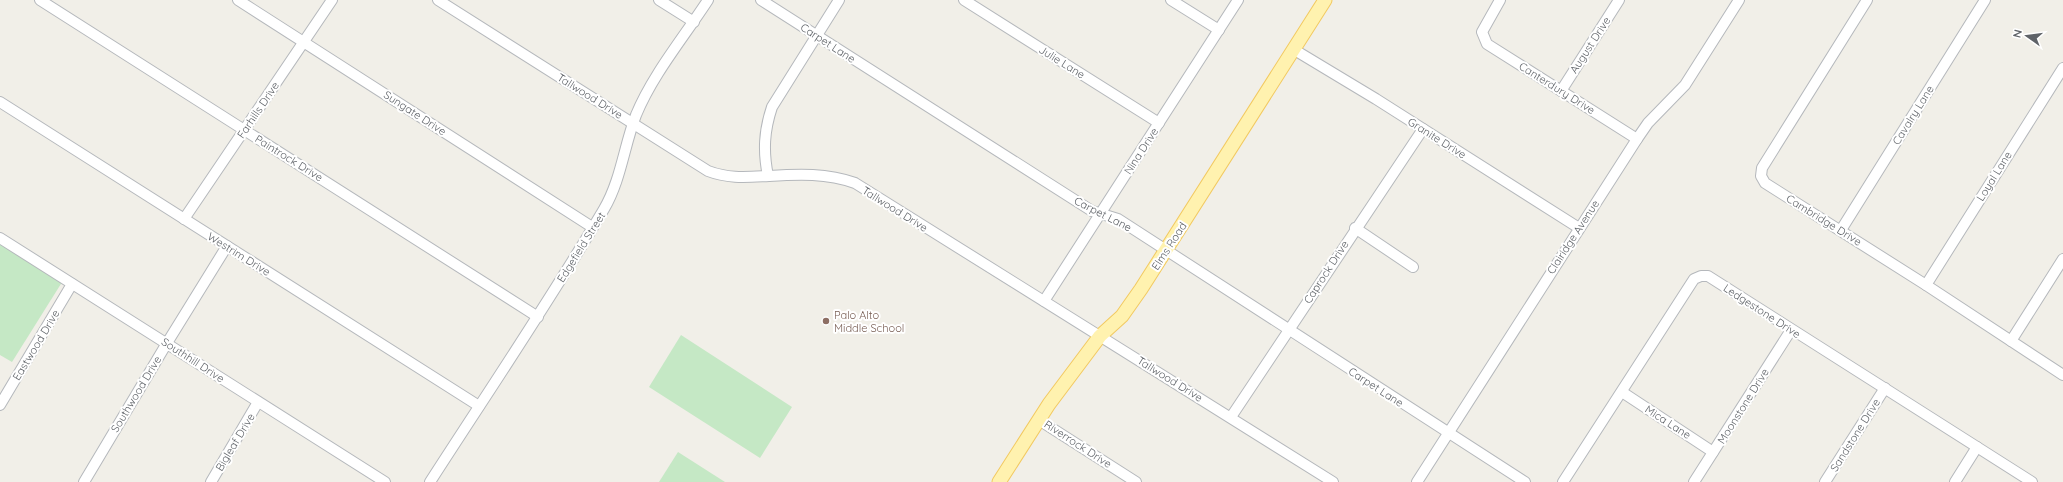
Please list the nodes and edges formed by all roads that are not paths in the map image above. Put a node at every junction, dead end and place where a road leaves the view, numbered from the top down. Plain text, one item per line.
1 (40, 0) edge
2 (238, 0) edge
3 (332, 0) edge
4 (438, 0) edge
5 (659, 0) edge
6 (708, 0) edge
7 (761, 0) edge
8 (839, 0) edge
9 (964, 0) edge
10 (1171, 0) edge
11 (1238, 0) edge
12 (1325, 0) edge
13 (1500, 0) edge
14 (1619, 0) edge
15 (1739, 0) edge
16 (1867, 0) edge
17 (1985, 0) edge
18 (694, 22) junction
19 (1219, 30) junction
20 (816, 36) junction
21 (303, 42) junction
22 (1293, 49) junction
23 (2063, 68) edge
24 (1561, 91) junction
25 (0, 102) edge
26 (1159, 123) junction
27 (634, 124) junction
28 (1423, 129) junction
29 (244, 130) junction
30 (1637, 139) junction
31 (768, 176) junction
32 (1101, 214) junction
33 (184, 219) junction
34 (592, 227) junction
35 (1355, 228) junction
36 (1579, 228) junction
37 (1841, 230) junction
38 (0, 238) edge
39 (228, 246) junction
40 (1166, 250) junction
41 (2063, 259) edge
42 (1413, 267) dead end
43 (72, 284) junction
44 (1926, 285) junction
45 (1044, 301) junction
46 (538, 317) junction
47 (1791, 330) junction
48 (1288, 331) junction
49 (1100, 336) junction
50 (2011, 342) junction
51 (167, 343) junction
52 (2063, 375) edge
53 (1885, 388) junction
54 (1622, 392) junction
55 (258, 402) junction
56 (0, 405) edge
57 (479, 406) junction
58 (1231, 417) junction
59 (1039, 420) junction
60 (1449, 434) junction
61 (1977, 447) junction
62 (1714, 452) junction
63 (84, 482) edge
64 (211, 482) edge
65 (385, 482) edge
66 (430, 482) edge
67 (999, 482) edge
68 (1136, 482) edge
69 (1333, 482) edge
70 (1417, 482) edge
71 (1525, 482) edge
72 (1563, 482) edge
73 (1694, 482) edge
74 (1825, 482) edge
75 (1955, 482) edge
76 (2032, 482) edge

1 - 29 street, Paintrock Drive
2 - 21 street, Sungate Drive
3 - 21 street, Farhills Drive
4 - 27 street, Tallwood Drive
5 - 18 street
6 - 18 street, Edgefield Street
7 - 20 street, Carpet Lane
8 - 20 street
9 - 26 street, Julie Lane
10 - 19 street
11 - 19 street, Nina Drive
12 - 22 main road, Elms Road
13 - 24 street, Canterdury Drive
14 - 24 street, August Drive
15 - 30 street, Clairidge Avenue
16 - 37 street, Cambridge Drive
17 - 37 street, Cavalry Lane
18 - 27 street, Edgefield Street
19 - 26 street, Nina Drive
20 - 31 street
20 - 32 street, Carpet Lane
21 - 29 street, Farhills Drive
21 - 34 street, Sungate Drive
22 - 28 street, Granite Drive
22 - 40 main road, Elms Road
23 - 44 street, Loyal Lane
24 - 30 street, Canterdury Drive
25 - 33 street, Westrim Drive
26 - 32 street, Nina Drive
27 - 31 street, Tallwood Drive
27 - 34 street, Edgefield Street
28 - 35 street, Caprock Drive
28 - 36 street, Granite Drive
29 - 33 street, Farhills Drive
29 - 46 street, Paintrock Drive
30 - 36 street, Clairidge Avenue
31 - 45 street, Tallwood Drive
32 - 40 street, Carpet Lane
32 - 45 street, Nina Drive
33 - 39 street, Westrim Drive
34 - 46 street, Edgefield Street
35 - 42 street
35 - 48 street, Caprock Drive
36 - 60 street, Clairidge Avenue
37 - 44 street, Cambridge Drive
38 - 43 street, Southhill Drive
39 - 51 street, Southwood Drive
39 - 57 street, Westrim Drive
40 - 48 street, Carpet Lane
40 - 49 main road, Elms Road
41 - 50 street
43 - 51 street, Southhill Drive
43 - 56 street, Eastwood Drive
44 - 50 street, Cambridge Drive
45 - 49 street, Tallwood Drive
46 - 57 street, Edgefield Street
47 - 53 street, Ledgestone Drive
47 - 54 street, Ledgestone Drive
47 - 62 street, Moonstone Drive
48 - 58 street, Caprock Drive
48 - 60 street, Carpet Lane
49 - 58 street, Tallwood Drive
49 - 59 main road, Elms Road
50 - 52 street, Cambridge Drive
51 - 55 street, Southhill Drive
51 - 63 street, Southwood Drive
53 - 61 street, Ledgestone Drive
53 - 74 street, Sandstone Drive
54 - 62 street, Mica Lane
54 - 72 street, Ledgestone Drive
55 - 64 street, Bigleaf Drive
55 - 65 street, Southhill Drive
57 - 66 street, Edgefield Street
58 - 69 street, Tallwood Drive
59 - 67 main road, Elms Road
59 - 68 street, Riverrock Drive
60 - 70 street, Clairidge Avenue
60 - 71 street, Carpet Lane
61 - 75 street
61 - 76 street, Ledgestone Drive
62 - 73 street, Moonstone Drive

